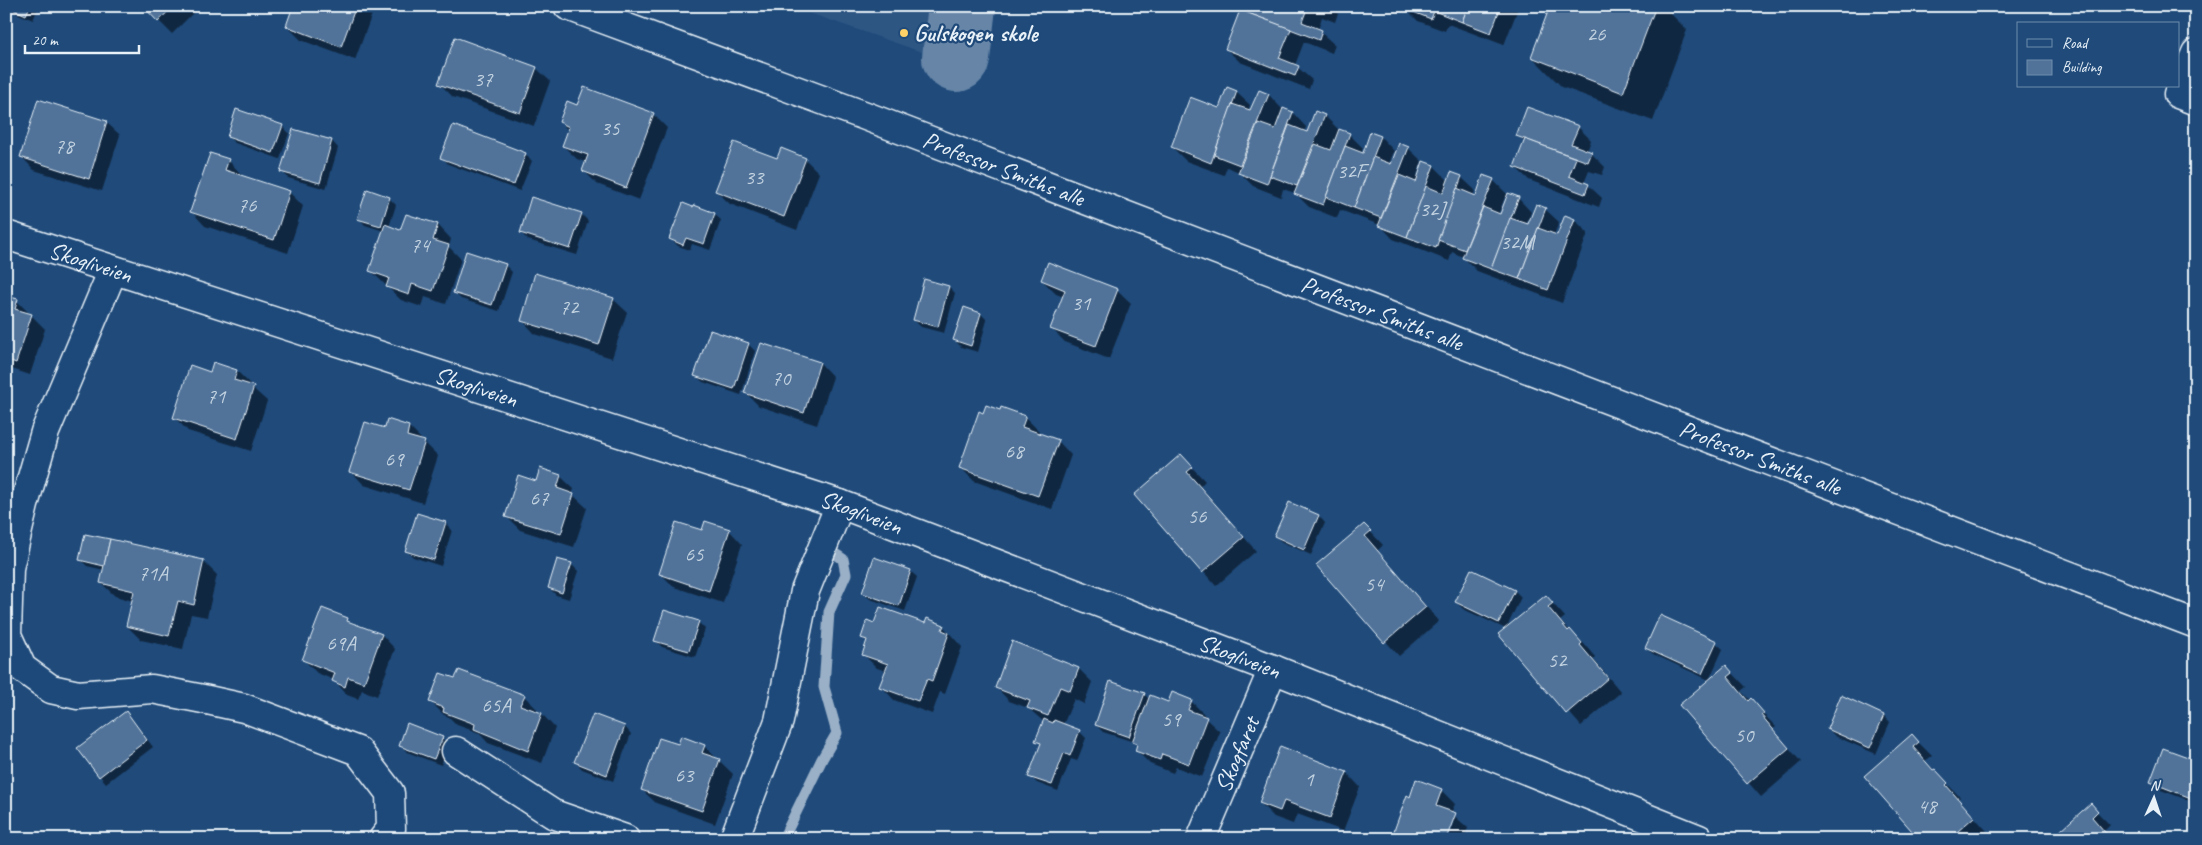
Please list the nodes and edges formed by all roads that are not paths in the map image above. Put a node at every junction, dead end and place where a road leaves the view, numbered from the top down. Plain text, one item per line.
1 (568, 6) edge
2 (2196, 52) edge
3 (2196, 101) edge
4 (6, 234) edge
5 (113, 270) junction
6 (840, 504) junction
7 (2196, 624) edge
8 (1273, 669) junction
9 (456, 751) dead end
10 (1651, 830) edge
11 (383, 839) edge
12 (624, 839) edge
13 (734, 839) edge
14 (1201, 839) edge
15 (1699, 839) edge

1 - 7 street, Professor Smiths alle
2 - 3 street
4 - 5 street, Skogliveien
5 - 6 street, Skogliveien
5 - 11 street
6 - 8 street, Skogliveien
6 - 13 street
8 - 10 street, Skogliveien
8 - 14 street, Skogfaret
9 - 12 street
10 - 15 street, Skogliveien

